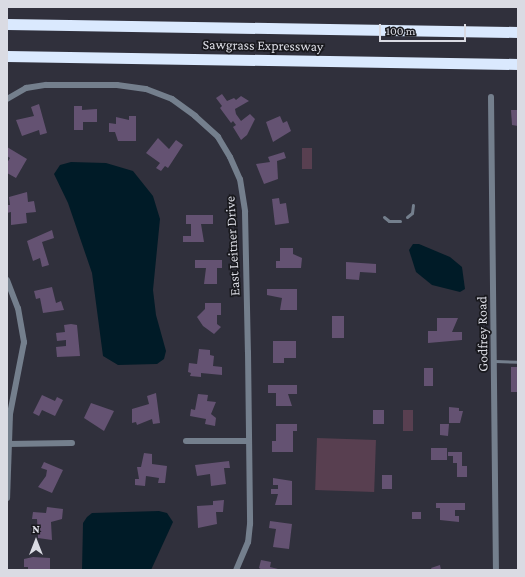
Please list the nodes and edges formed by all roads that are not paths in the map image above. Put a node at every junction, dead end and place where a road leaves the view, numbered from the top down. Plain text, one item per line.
1 (7, 24) edge
2 (518, 32) edge
3 (7, 56) edge
4 (518, 64) edge
5 (9, 97) edge
6 (491, 97) dead end
7 (413, 205) dead end
8 (407, 216) dead end
9 (384, 217) dead end
10 (400, 221) dead end
11 (7, 280) edge
12 (495, 361) junction
13 (518, 362) edge
14 (186, 441) dead end
15 (249, 441) junction
16 (72, 443) dead end
17 (8, 444) junction
18 (7, 498) edge
19 (236, 570) edge
20 (496, 570) edge

1 - 2 highway, Sawgrass Expressway
3 - 4 highway, Sawgrass Expressway
5 - 15 street, East Leitner Drive
6 - 12 street, Godfrey Road
7 - 8 lane
9 - 10 lane
11 - 17 street
12 - 13 lane
12 - 20 street, Godfrey Road
14 - 15 street
15 - 19 street, East Leitner Drive
16 - 17 street
17 - 18 street

